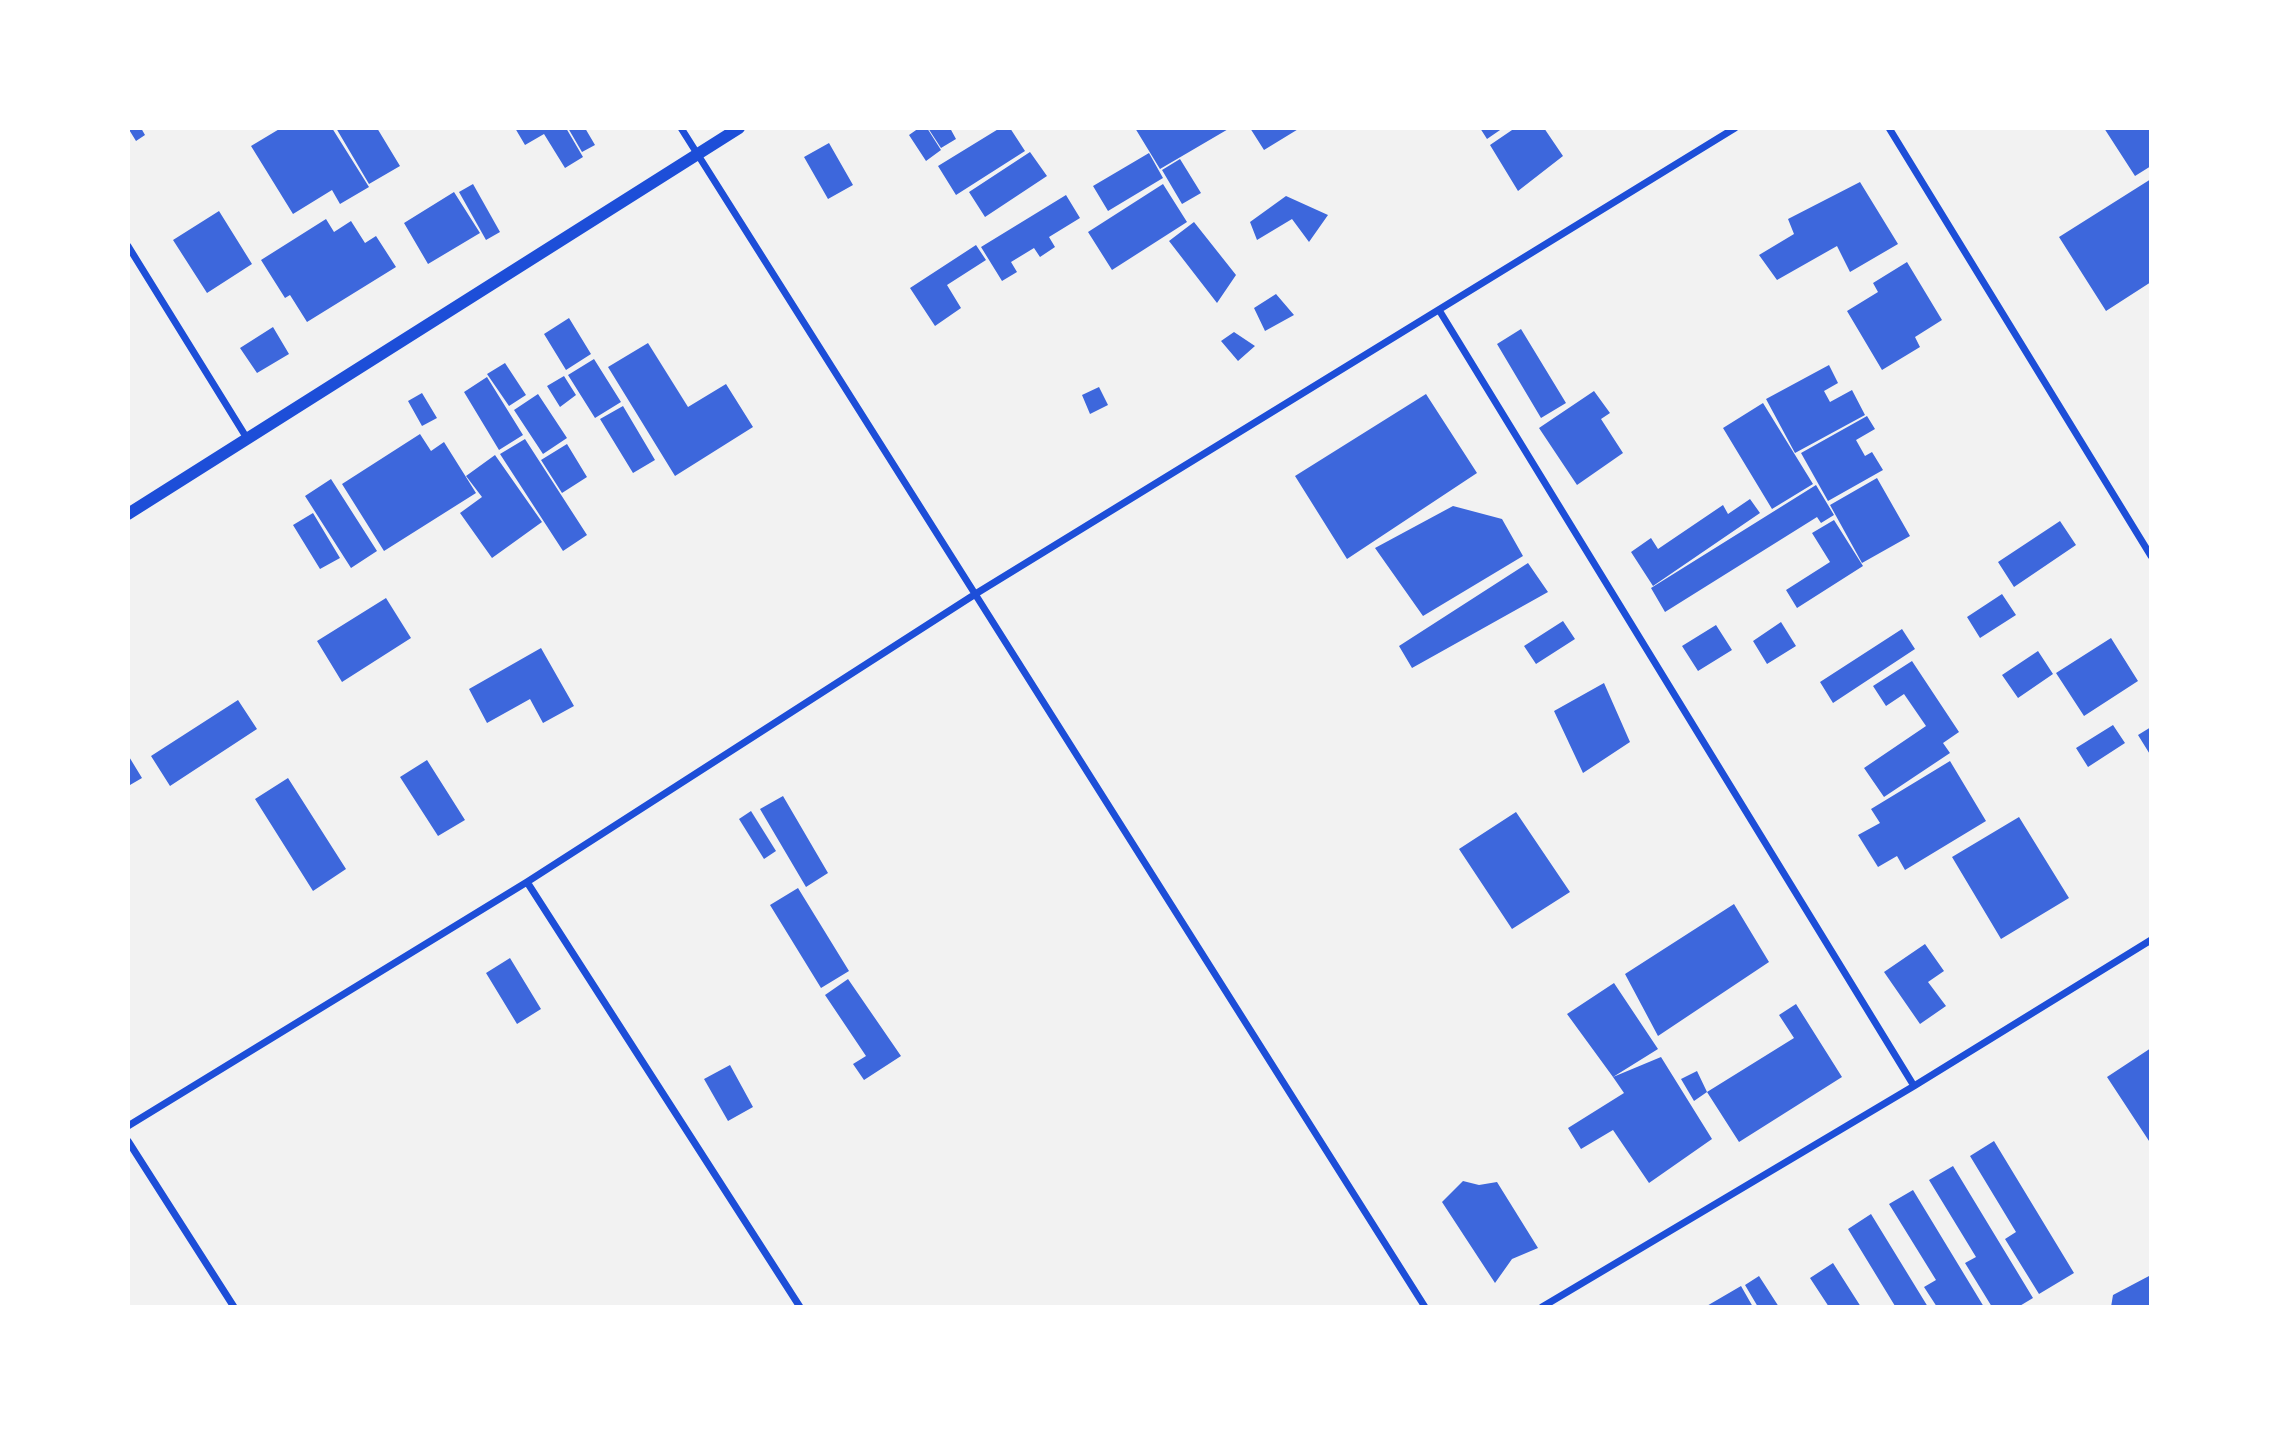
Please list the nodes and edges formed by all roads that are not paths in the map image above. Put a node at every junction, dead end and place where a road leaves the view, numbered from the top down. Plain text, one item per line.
1 (681, 128) edge
2 (739, 128) edge
3 (1735, 128) edge
4 (1889, 128) edge
5 (698, 154) junction
6 (128, 246) edge
7 (1439, 310) junction
8 (248, 440) junction
9 (128, 514) edge
10 (2151, 556) edge
11 (977, 593) junction
12 (527, 882) junction
13 (2151, 940) edge
14 (1914, 1086) junction
15 (128, 1126) edge
16 (128, 1140) edge
17 (234, 1307) edge
18 (800, 1307) edge
19 (1425, 1307) edge
20 (1542, 1307) edge

1 - 5 street
2 - 5 street
3 - 7 street
4 - 10 street
5 - 8 street
5 - 11 street
6 - 8 street
7 - 11 street
7 - 14 street
8 - 9 street
11 - 12 street
11 - 19 street
12 - 15 street
12 - 18 street
13 - 14 street
14 - 20 street
16 - 17 street

